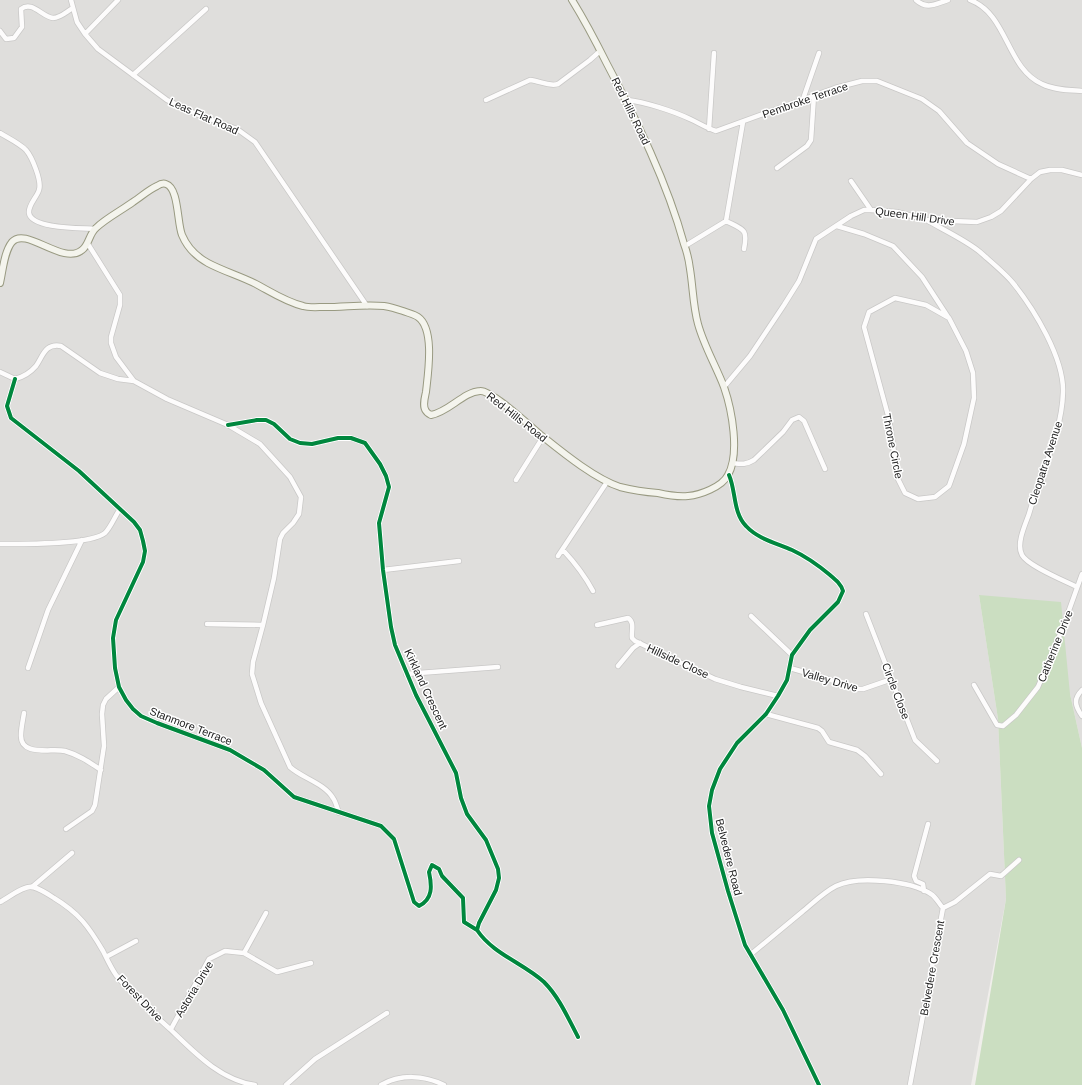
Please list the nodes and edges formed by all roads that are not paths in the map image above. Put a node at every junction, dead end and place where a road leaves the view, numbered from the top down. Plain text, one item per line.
1 (71, 0) edge
2 (118, 0) edge
3 (572, 0) edge
4 (916, 0) edge
5 (948, 0) edge
6 (970, 0) edge
7 (73, 8) junction
8 (206, 9) dead end
9 (0, 31) edge
10 (85, 34) junction
11 (600, 50) junction
12 (714, 53) dead end
13 (819, 53) dead end
14 (133, 75) junction
15 (1082, 91) edge
16 (814, 95) junction
17 (803, 99) junction
18 (486, 100) dead end
19 (627, 100) junction
20 (743, 122) junction
21 (710, 129) junction
22 (0, 133) edge
23 (777, 168) dead end
24 (1082, 175) edge
25 (1031, 179) junction
26 (851, 181) dead end
27 (871, 210) junction
28 (927, 220) junction
29 (726, 221) junction
30 (837, 226) junction
31 (95, 229) junction
32 (88, 244) junction
33 (685, 246) junction
34 (744, 249) dead end
35 (0, 282) edge
36 (367, 306) junction
37 (949, 318) junction
38 (0, 372) edge
39 (15, 379) junction
40 (134, 381) junction
41 (724, 387) junction
42 (228, 425) junction
43 (543, 437) junction
44 (732, 463) junction
45 (825, 469) dead end
46 (729, 475) junction
47 (516, 480) dead end
48 (607, 482) junction
49 (120, 509) junction
50 (82, 540) junction
51 (0, 544) edge
52 (563, 550) junction
53 (558, 556) dead end
54 (460, 561) dead end
55 (383, 570) junction
56 (1082, 574) edge
57 (1077, 587) junction
58 (593, 591) dead end
59 (866, 614) dead end
60 (751, 616) dead end
61 (207, 624) dead end
62 (263, 625) junction
63 (597, 625) dead end
64 (640, 643) junction
65 (792, 655) junction
66 (618, 666) dead end
67 (498, 667) dead end
68 (28, 668) dead end
69 (790, 668) junction
70 (406, 674) junction
71 (892, 679) junction
72 (974, 685) dead end
73 (119, 688) junction
74 (1082, 690) edge
75 (778, 696) junction
76 (24, 713) dead end
77 (766, 714) junction
78 (1082, 716) edge
79 (936, 761) dead end
80 (101, 770) junction
81 (881, 774) dead end
82 (339, 813) junction
83 (928, 824) dead end
84 (66, 829) dead end
85 (72, 853) dead end
86 (1019, 860) dead end
87 (32, 887) junction
88 (924, 891) junction
89 (0, 902) edge
90 (943, 908) junction
91 (266, 913) dead end
92 (477, 930) junction
93 (136, 941) dead end
94 (244, 953) junction
95 (750, 955) junction
96 (106, 957) junction
97 (311, 963) dead end
98 (387, 1013) dead end
99 (170, 1030) junction
100 (578, 1037) dead end
101 (255, 1085) edge
102 (286, 1085) edge
103 (381, 1085) edge
104 (444, 1085) edge
105 (819, 1085) edge
106 (910, 1085) edge

1 - 7 street, Leas Flat Road
2 - 10 street
3 - 11 main road, Red Hills Road
4 - 5 street
6 - 15 street
7 - 9 street
7 - 10 street, Leas Flat Road
8 - 14 street
10 - 14 street, Leas Flat Road
11 - 18 street
11 - 19 main road, Red Hills Road
12 - 21 street
13 - 17 street
14 - 36 street, Leas Flat Road
16 - 17 street, Pembroke Terrace
16 - 23 street
16 - 25 street, Pembroke Terrace
17 - 20 street, Pembroke Terrace
19 - 21 street
19 - 33 main road, Red Hills Road
20 - 21 street, Pembroke Terrace
20 - 29 street
22 - 31 street
24 - 25 street, Queen Hill Drive
25 - 28 street, Queen Hill Drive
26 - 27 street
27 - 28 street, Queen Hill Drive
27 - 30 street, Queen Hill Drive
28 - 57 street, Cleopatra Avenue
29 - 33 street
29 - 34 street
30 - 37 street, Throne Circle
30 - 41 street, Queen Hill Drive
31 - 32 main road, Red Hills Road
31 - 36 main road, Red Hills Road
32 - 35 main road
32 - 40 street
33 - 41 main road, Red Hills Road
36 - 43 main road, Red Hills Road
37 - 37 street, Throne Circle
38 - 39 street
39 - 40 street
39 - 49 street, Stanmore Terrace
40 - 42 street
41 - 44 main road, Red Hills Road
42 - 55 street, Kirkland Crescent
42 - 62 street
43 - 47 street
43 - 48 main road, Red Hills Road
44 - 45 street
44 - 46 main road, Red Hills Road
46 - 48 main road, Red Hills Road
46 - 65 street, Belvedere Road
48 - 52 street
49 - 50 street
49 - 73 street, Stanmore Terrace
50 - 51 street
50 - 68 street
52 - 53 street
52 - 58 street
54 - 55 street
55 - 70 street, Kirkland Crescent
56 - 57 street, Catherine Drive
57 - 72 street, Catherine Drive
59 - 71 street, Circle Close
60 - 65 street
61 - 62 street
62 - 82 street
63 - 64 street, Hillside Close
64 - 66 street
64 - 75 street, Hillside Close
65 - 69 street, Belvedere Road
67 - 70 street
69 - 71 street, Valley Drive
69 - 75 street, Belvedere Road
70 - 92 street, Kirkland Crescent
71 - 79 street, Circle Close
73 - 80 street
73 - 82 street, Stanmore Terrace
74 - 78 street
75 - 77 street, Belvedere Road
76 - 80 street
77 - 81 street
77 - 95 street, Belvedere Road
80 - 84 street
82 - 92 street, Stanmore Terrace
83 - 88 street
85 - 87 street
86 - 90 street
87 - 89 street
87 - 96 street, Forest Drive
88 - 90 street, Belvedere Crescent
88 - 95 street, Belvedere Crescent
90 - 106 street, Belvedere Crescent
91 - 94 street
92 - 100 street
93 - 96 street
94 - 97 street, Astoria Drive
94 - 99 street, Astoria Drive
95 - 105 street, Belvedere Road
96 - 99 street, Forest Drive
98 - 102 street
99 - 101 street, Forest Drive
103 - 104 street

